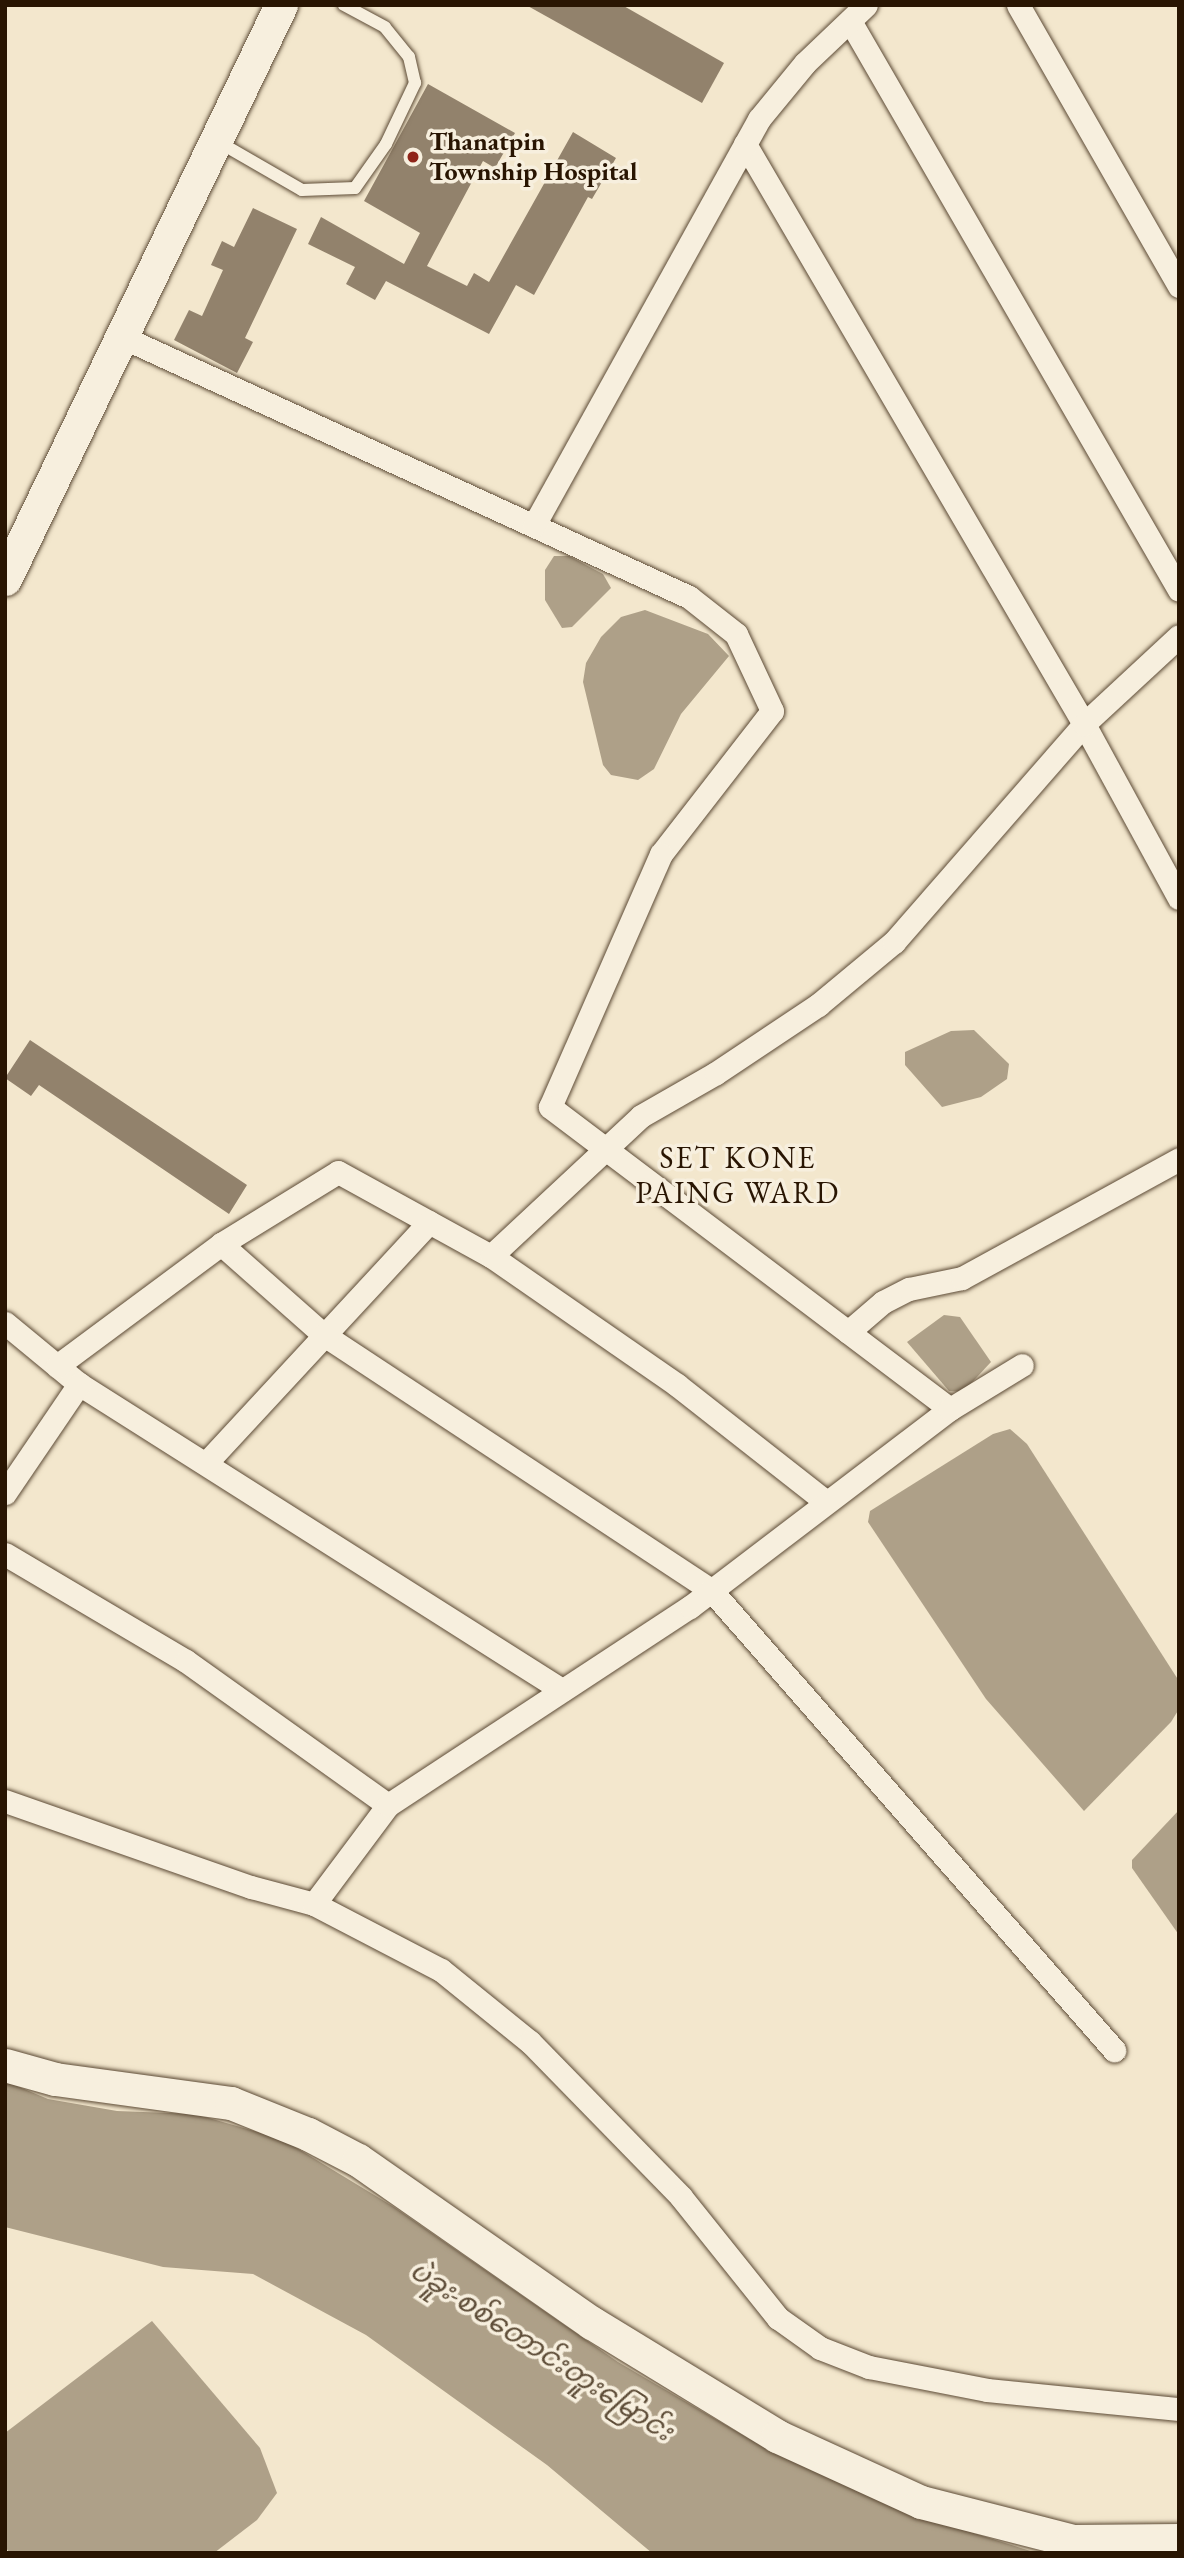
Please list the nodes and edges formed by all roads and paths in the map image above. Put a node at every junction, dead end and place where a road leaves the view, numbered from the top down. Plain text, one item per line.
1 (281, 5) edge
2 (344, 5) edge
3 (1018, 5) edge
4 (858, 13) edge
5 (215, 140) junction
6 (745, 144) junction
7 (1179, 286) edge
8 (120, 336) junction
9 (534, 526) junction
10 (5, 579) edge
11 (1179, 590) edge
12 (1179, 636) edge
13 (1084, 724) junction
14 (1179, 898) edge
15 (603, 1147) junction
16 (1179, 1158) edge
17 (429, 1222) junction
18 (221, 1244) junction
19 (491, 1256) junction
20 (5, 1322) edge
21 (848, 1332) junction
22 (324, 1335) junction
23 (1022, 1365) dead end
24 (57, 1366) junction
25 (79, 1384) junction
26 (950, 1409) junction
27 (207, 1462) junction
28 (5, 1493) edge
29 (825, 1501) junction
30 (5, 1554) edge
31 (711, 1590) junction
32 (562, 1690) junction
33 (5, 1801) edge
34 (388, 1805) junction
35 (314, 1905) junction
36 (1114, 2050) dead end
37 (5, 2065) edge
38 (1179, 2409) edge
39 (1179, 2540) edge

1 - 5 street
2 - 5 lane
3 - 7 street
4 - 6 street
4 - 11 street
5 - 8 street
6 - 9 street
6 - 13 street
8 - 9 street
8 - 10 street
9 - 15 street
12 - 13 street
13 - 14 street
13 - 15 street
15 - 19 street
15 - 21 street
16 - 21 street
17 - 18 street
17 - 19 street
17 - 22 street
18 - 22 street
18 - 24 street
19 - 29 street
20 - 24 street
21 - 26 street
22 - 27 street
22 - 31 street
23 - 26 street
24 - 25 street
25 - 27 street
25 - 28 street
26 - 29 street
27 - 32 street
29 - 31 street
30 - 34 street
31 - 32 street
31 - 36 street
32 - 34 street
33 - 35 street
34 - 35 street
35 - 38 street
37 - 39 street

